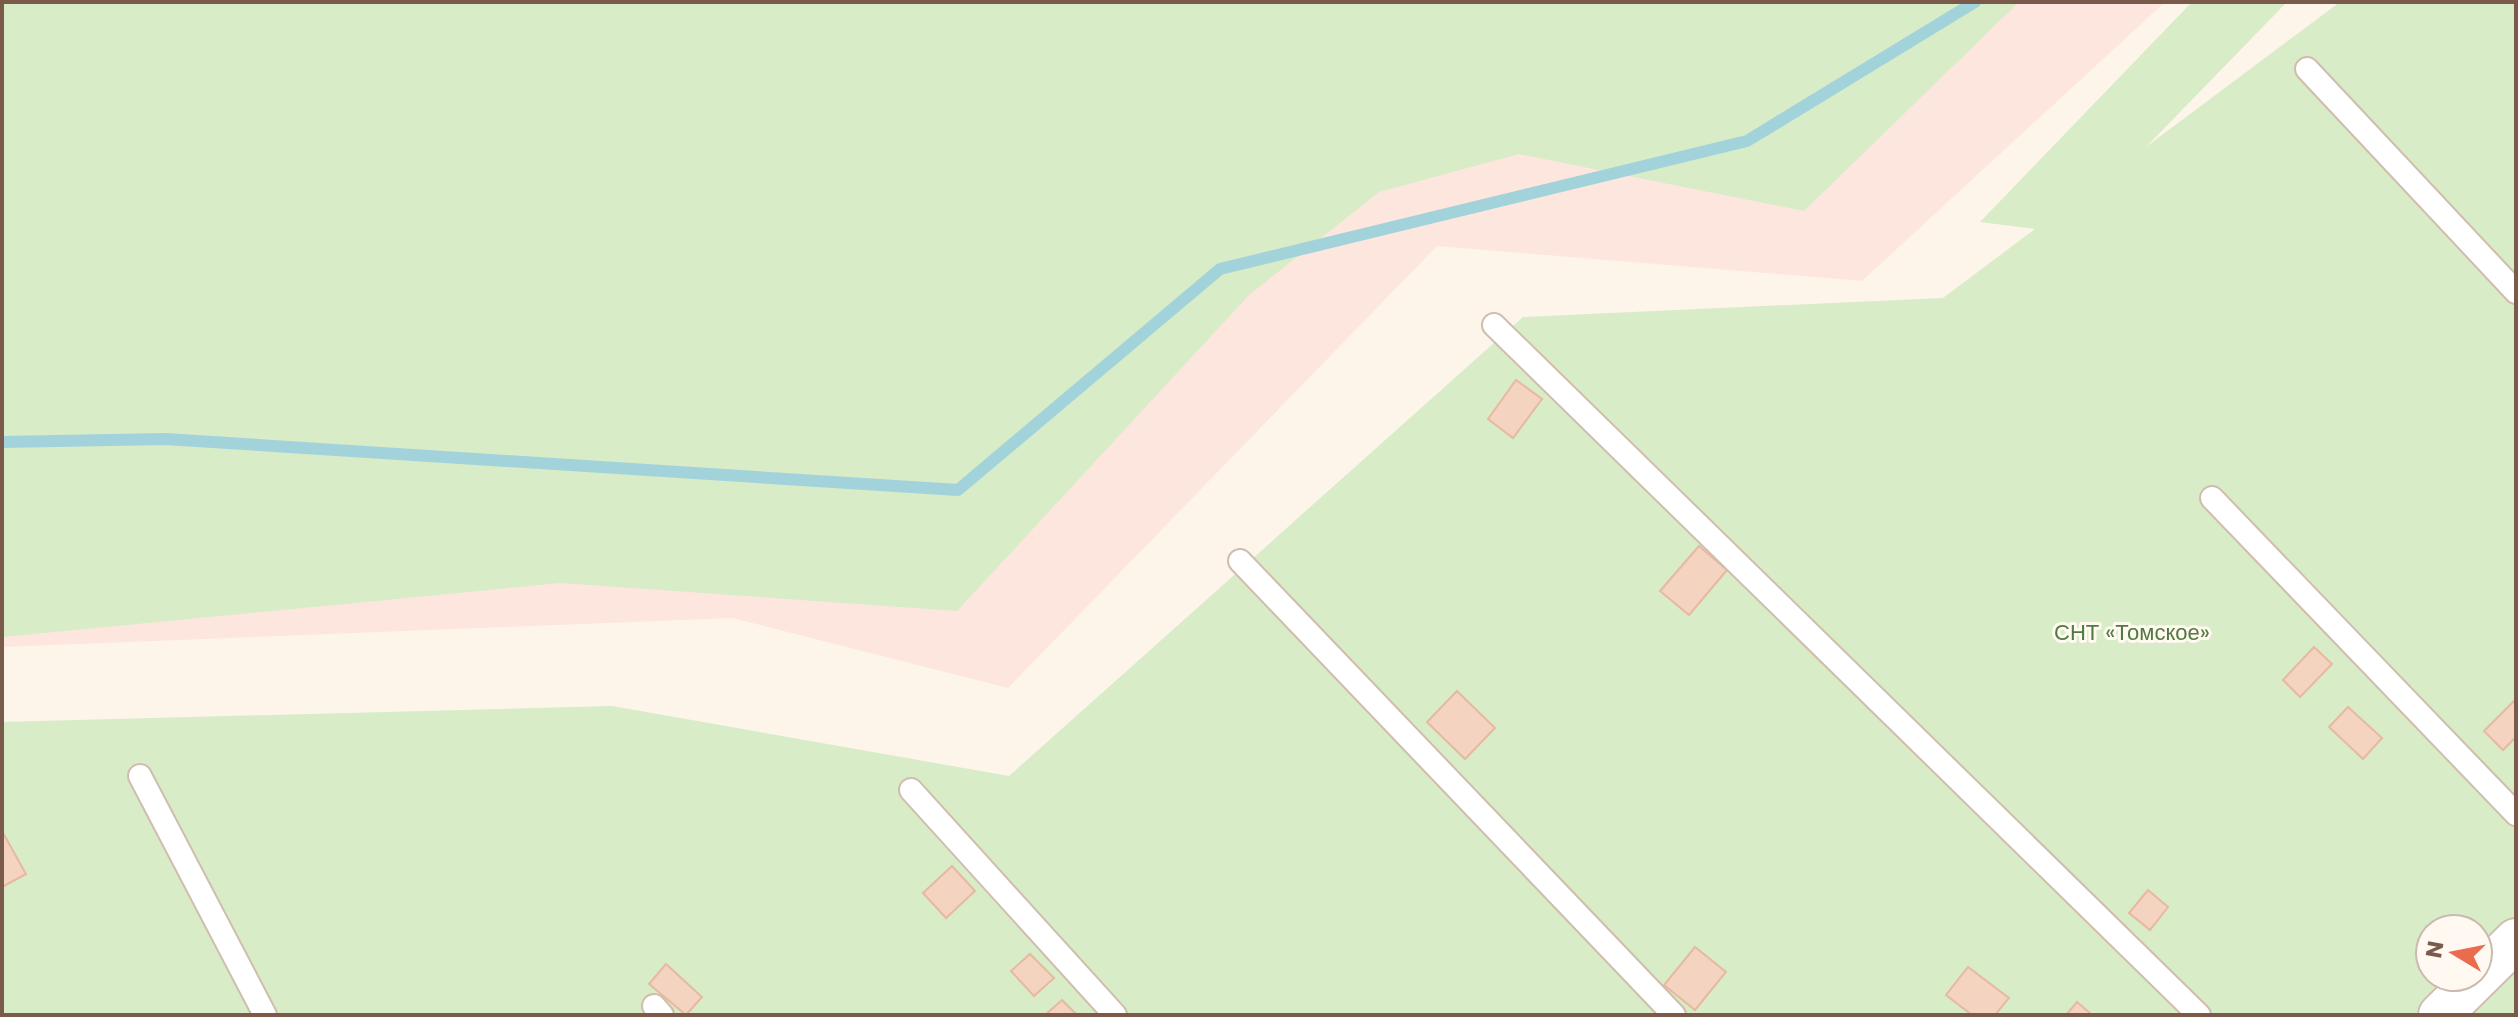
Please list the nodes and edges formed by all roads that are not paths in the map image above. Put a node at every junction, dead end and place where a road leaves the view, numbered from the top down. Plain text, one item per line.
1 (2307, 69) dead end
2 (2516, 292) edge
3 (1494, 325) dead end
4 (2212, 498) dead end
5 (1240, 561) dead end
6 (140, 776) dead end
7 (911, 790) dead end
8 (2516, 814) edge
9 (2516, 940) edge
10 (265, 1015) edge
11 (1115, 1015) edge
12 (1674, 1015) edge
13 (2199, 1015) edge
14 (2440, 1015) edge

1 - 2 lane
3 - 13 lane
4 - 8 lane
5 - 12 lane
6 - 10 lane
7 - 11 lane
9 - 14 street

